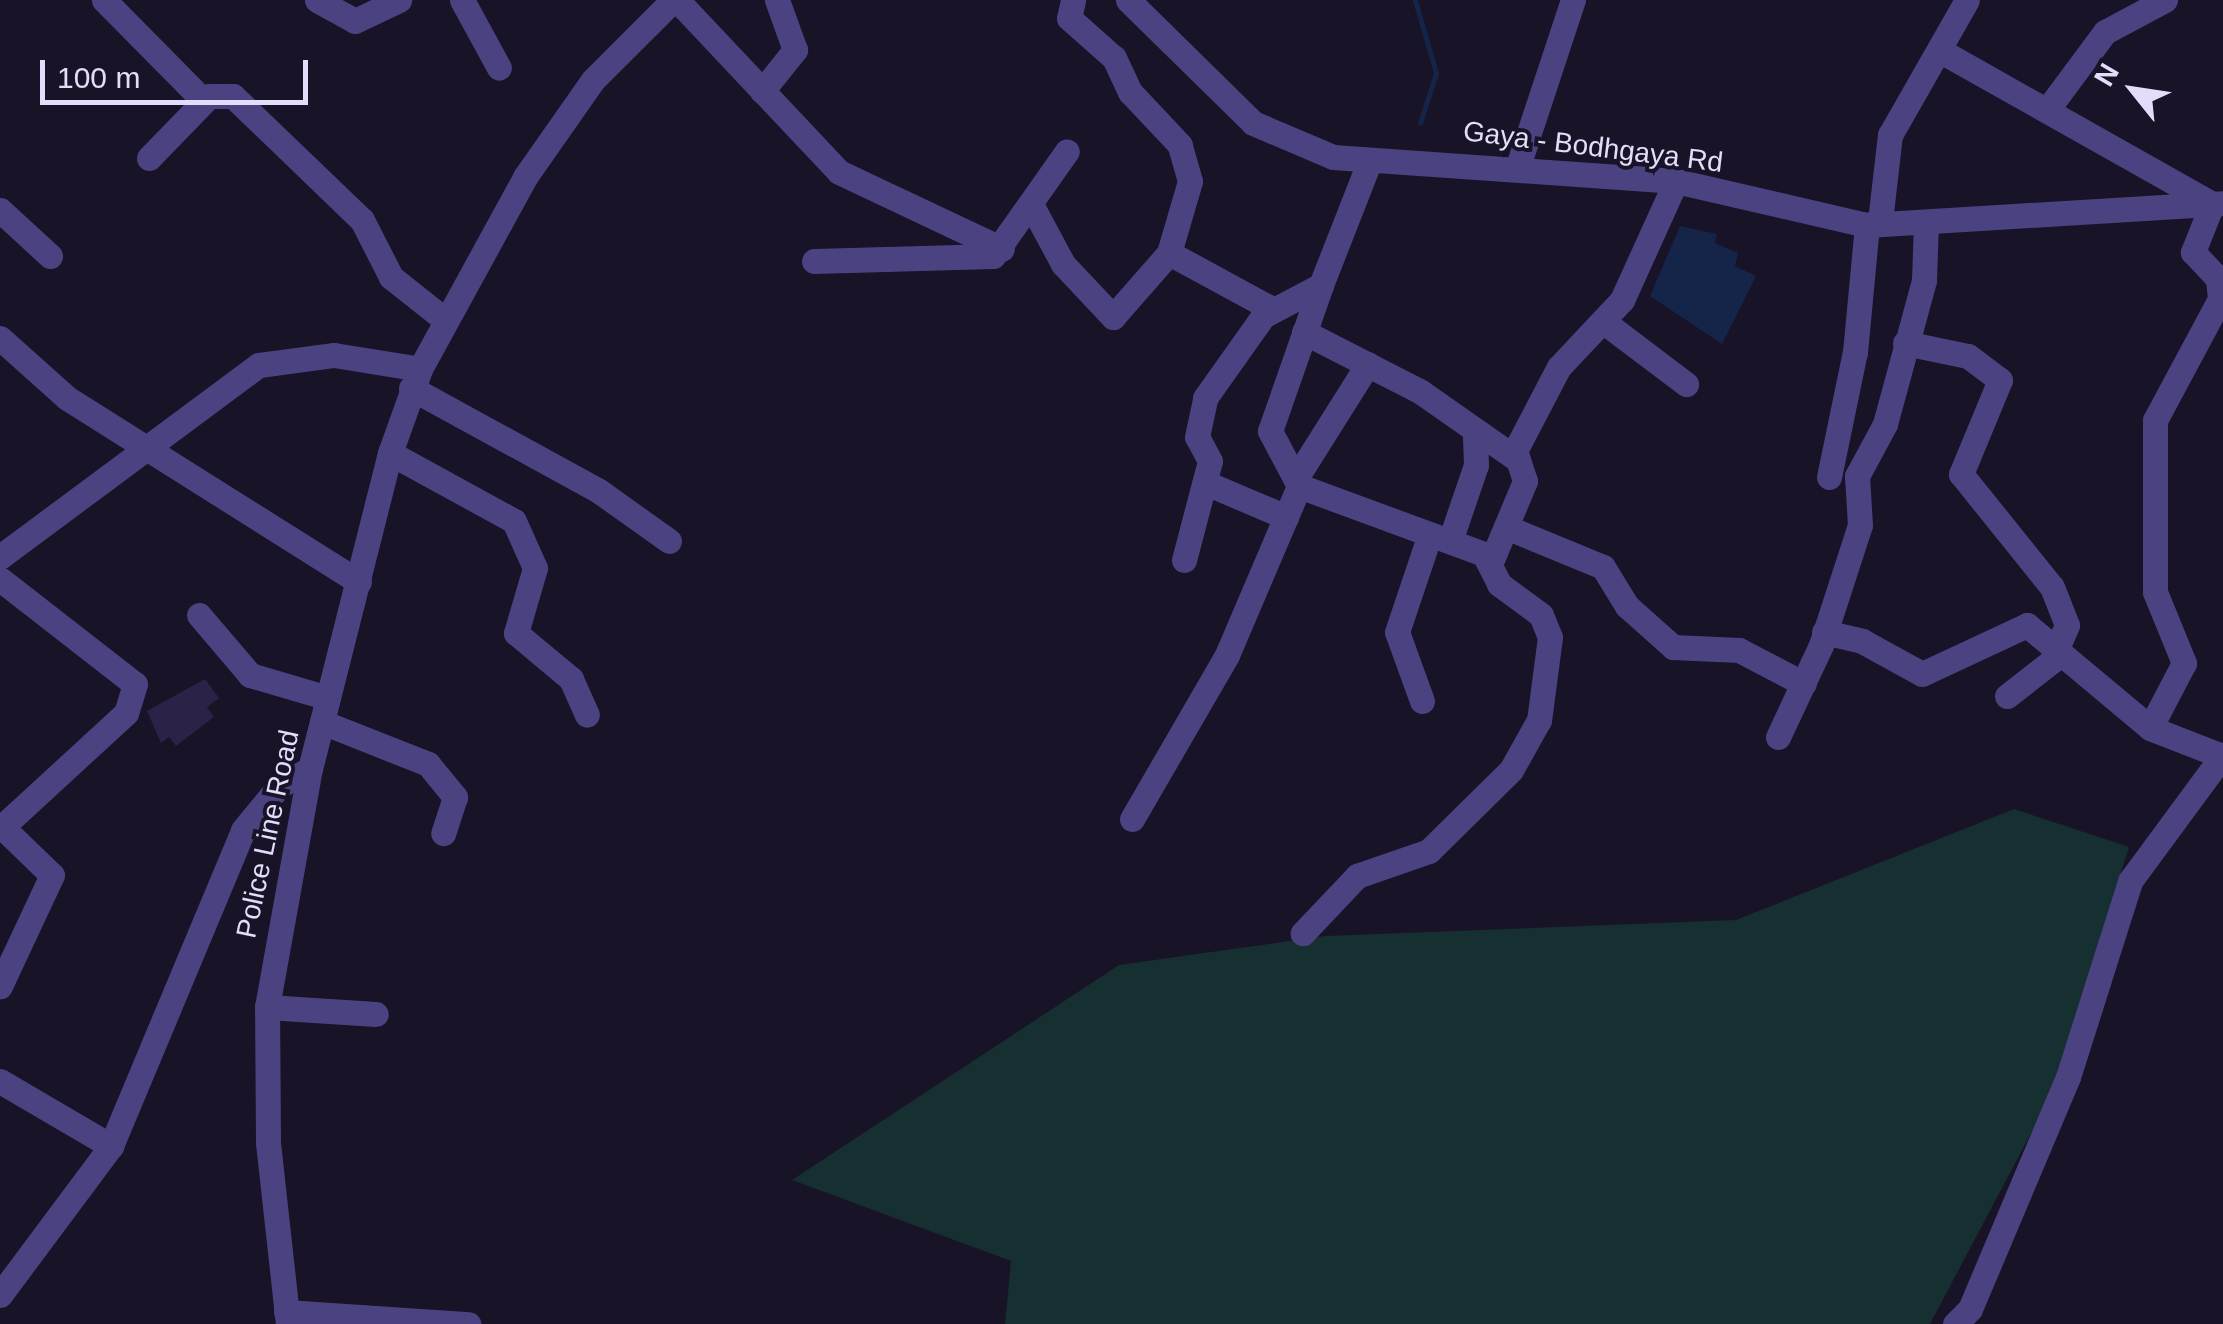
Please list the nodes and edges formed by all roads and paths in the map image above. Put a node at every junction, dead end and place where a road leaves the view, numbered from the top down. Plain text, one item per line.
1 (104, 0) edge
2 (317, 0) edge
3 (399, 0) edge
4 (462, 0) edge
5 (675, 0) edge
6 (777, 0) edge
7 (1073, 0) edge
8 (1128, 0) edge
9 (1574, 0) edge
10 (1967, 0) edge
11 (2146, 4) edge
12 (1940, 50) junction
13 (498, 68) dead end
14 (762, 91) junction
15 (204, 101) junction
16 (2047, 110) junction
17 (1067, 151) dead end
18 (148, 158) dead end
19 (1370, 160) junction
20 (1519, 163) junction
21 (1676, 181) junction
22 (2217, 204) edge
23 (1033, 208) junction
24 (1, 214) edge
25 (1926, 222) junction
26 (1874, 223) junction
27 (1002, 249) junction
28 (1169, 253) junction
29 (50, 256) dead end
30 (814, 261) dead end
31 (1322, 285) junction
32 (2222, 300) edge
33 (1272, 308) junction
34 (444, 319) junction
35 (1604, 322) junction
36 (1304, 332) junction
37 (0, 338) edge
38 (1905, 343) junction
39 (1368, 364) junction
40 (416, 379) junction
41 (1686, 384) dead end
42 (1475, 430) junction
43 (146, 446) junction
44 (390, 453) junction
45 (1514, 457) junction
46 (1828, 477) dead end
47 (1299, 480) junction
48 (1206, 483) junction
49 (1286, 517) junction
50 (1506, 527) junction
51 (1440, 537) junction
52 (669, 542) dead end
53 (0, 557) edge
54 (1184, 560) dead end
55 (1491, 562) junction
56 (0, 578) edge
57 (359, 582) junction
58 (199, 615) dead end
59 (1824, 632) junction
60 (2058, 652) junction
61 (1804, 684) junction
62 (2007, 696) dead end
63 (1422, 702) dead end
64 (325, 710) junction
65 (587, 715) dead end
66 (2150, 728) junction
67 (1778, 737) dead end
68 (2222, 755) edge
69 (310, 769) junction
70 (1132, 819) dead end
71 (1, 826) edge
72 (443, 833) dead end
73 (1304, 933) dead end
74 (0, 986) edge
75 (268, 1007) junction
76 (376, 1014) dead end
77 (0, 1081) edge
78 (111, 1146) junction
79 (0, 1295) edge
80 (283, 1316) edge
81 (468, 1324) edge
82 (1955, 1324) edge

1 - 15 street
2 - 3 street
4 - 13 street
5 - 14 street
5 - 34 street
6 - 14 street
7 - 28 street
8 - 19 street, Gaya - Bodhgaya Rd
9 - 20 street
10 - 12 street
11 - 16 street
12 - 16 street
12 - 26 street
14 - 27 street
15 - 18 street
15 - 34 street
16 - 22 street
17 - 23 street
19 - 20 street, Gaya - Bodhgaya Rd
19 - 31 street
20 - 21 street, Gaya - Bodhgaya Rd
21 - 26 street, Gaya - Bodhgaya Rd
21 - 35 street
22 - 25 street, Gaya - Bodhgaya Rd
22 - 32 street
23 - 27 street
23 - 28 street
24 - 29 street
25 - 26 street, Gaya - Bodhgaya Rd
25 - 38 street
26 - 46 street
27 - 30 street
28 - 33 street
31 - 33 street
31 - 36 street
32 - 66 street
33 - 48 street
34 - 40 street
35 - 41 street
35 - 45 street
36 - 39 street
36 - 47 street
37 - 43 street
38 - 59 street
38 - 60 street
39 - 42 street
39 - 47 street
40 - 43 street
40 - 44 street, Police Line Road
40 - 52 street
42 - 45 street
42 - 51 street
43 - 53 street
43 - 57 street
44 - 57 street, Police Line Road
44 - 65 street
45 - 50 street
47 - 49 street
47 - 51 street
48 - 49 street
48 - 54 street
49 - 70 street
50 - 55 street
50 - 61 street
51 - 55 street
51 - 63 street
55 - 73 street
56 - 71 street
57 - 64 street, Police Line Road
58 - 64 street
59 - 60 street
59 - 61 street
60 - 62 street
60 - 66 street
61 - 67 street
64 - 69 street, Police Line Road
64 - 72 street
66 - 68 street
68 - 82 street
69 - 75 street, Police Line Road
69 - 78 street
71 - 74 street
75 - 76 street
75 - 80 street, Police Line Road
77 - 78 street
78 - 79 street
80 - 81 street

